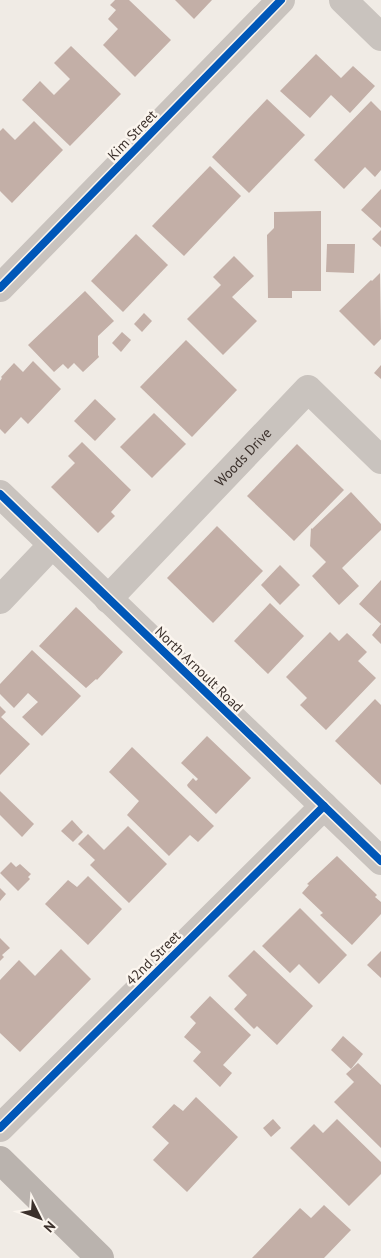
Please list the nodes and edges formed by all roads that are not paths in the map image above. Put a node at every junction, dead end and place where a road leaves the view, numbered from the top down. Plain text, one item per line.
1 (281, 0) edge
2 (343, 0) edge
3 (381, 37) edge
4 (0, 288) edge
5 (381, 460) edge
6 (0, 494) edge
7 (52, 545) junction
8 (108, 598) junction
9 (0, 600) edge
10 (324, 806) junction
11 (381, 861) edge
12 (0, 1128) edge
13 (0, 1160) edge
14 (100, 1258) edge

1 - 4 street, Kim Street
2 - 3 street
5 - 8 street, Woods Drive
6 - 7 street, North Arnoult Road
7 - 8 street, North Arnoult Road
7 - 9 street
8 - 10 street, North Arnoult Road
10 - 11 street, North Arnoult Road
10 - 12 street, 42nd Street
13 - 14 street

